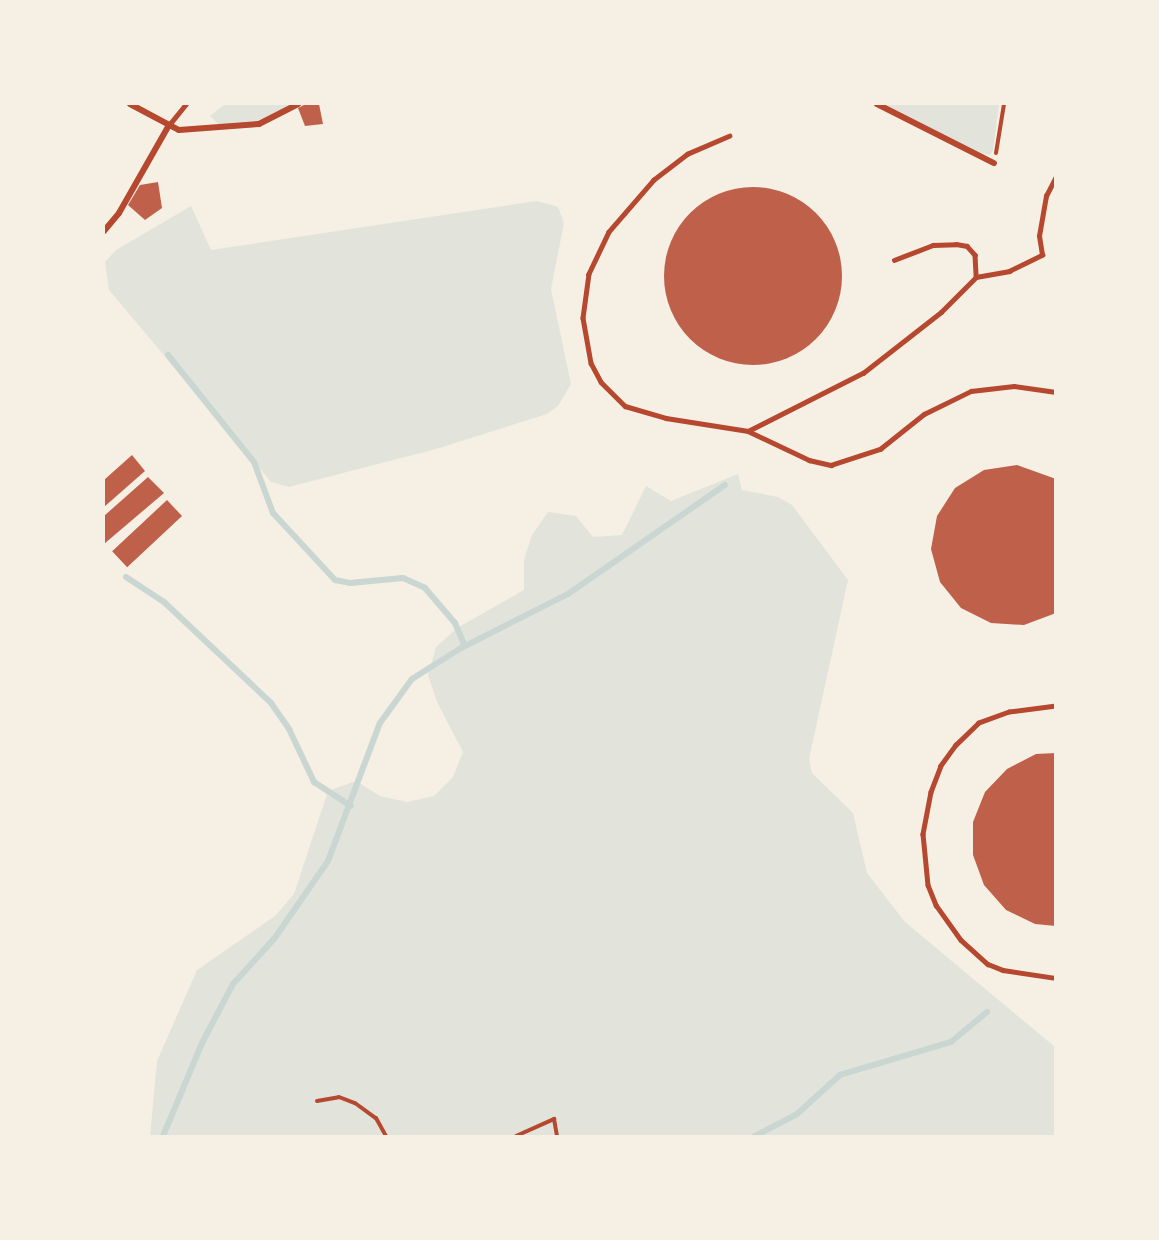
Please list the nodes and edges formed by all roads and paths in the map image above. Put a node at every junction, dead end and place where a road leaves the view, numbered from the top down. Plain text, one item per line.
1 (130, 104) edge
2 (186, 104) edge
3 (298, 104) edge
4 (877, 104) edge
5 (1004, 104) edge
6 (169, 125) junction
7 (730, 136) dead end
8 (994, 163) joint
9 (1056, 176) edge
10 (104, 231) edge
11 (894, 260) dead end
12 (976, 277) junction
13 (1056, 392) edge
14 (748, 431) junction
15 (1056, 706) edge
16 (1056, 978) edge
17 (317, 1101) dead end
18 (386, 1137) edge
19 (516, 1137) edge
20 (558, 1137) edge

1 - 6 street
2 - 6 lane
3 - 6 street
4 - 8 street
5 - 8 path
6 - 10 street
7 - 14 lane
9 - 12 lane
11 - 12 lane
12 - 14 lane
13 - 14 lane
15 - 16 lane
17 - 18 path
19 - 20 path

